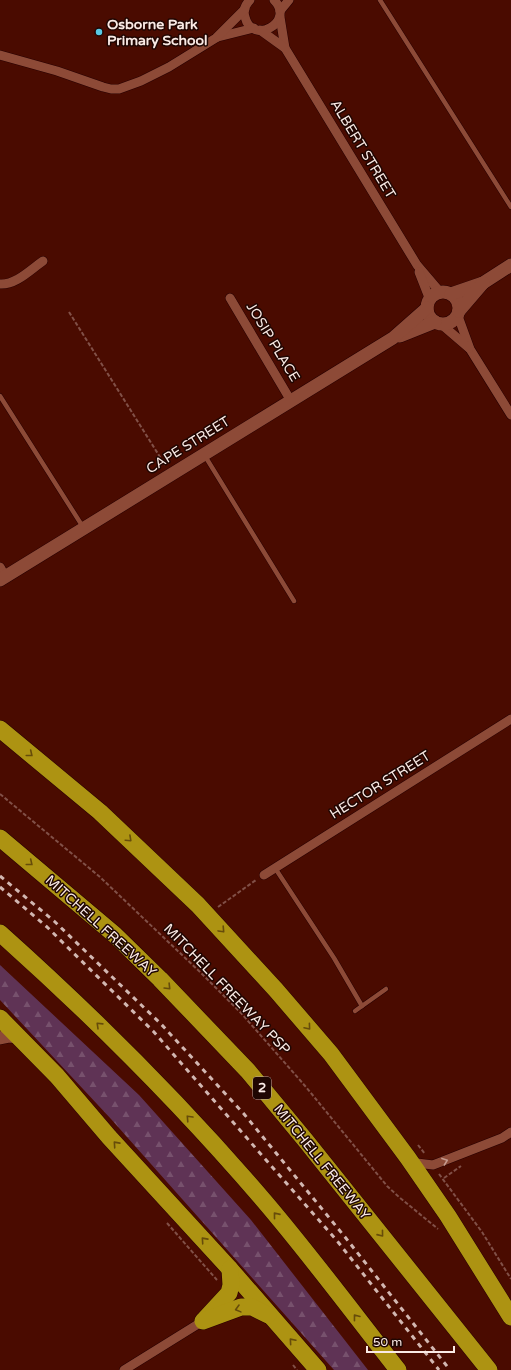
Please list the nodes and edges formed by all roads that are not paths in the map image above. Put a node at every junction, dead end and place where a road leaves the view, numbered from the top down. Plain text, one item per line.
1 (274, 0) edge
2 (289, 0) edge
3 (380, 0) edge
4 (247, 3) edge
5 (280, 14) junction
6 (257, 29) junction
7 (216, 38) junction
8 (286, 48) junction
9 (0, 55) edge
10 (511, 207) edge
11 (43, 261) dead end
12 (511, 264) edge
13 (483, 283) junction
14 (0, 284) edge
15 (230, 298) dead end
16 (437, 298) junction
17 (458, 313) junction
18 (438, 323) junction
19 (393, 338) junction
20 (470, 349) junction
21 (0, 396) edge
22 (292, 401) junction
23 (511, 415) edge
24 (204, 454) junction
25 (84, 528) junction
26 (2, 574) edge
27 (294, 601) dead end
28 (511, 719) edge
29 (0, 730) edge
30 (0, 838) edge
31 (275, 868) junction
32 (264, 875) road end
33 (0, 933) edge
34 (386, 989) dead end
35 (362, 1006) junction
36 (355, 1011) dead end
37 (0, 1018) edge
38 (20, 1037) junction
39 (0, 1038) edge
40 (511, 1132) edge
41 (408, 1158) junction
42 (230, 1269) junction
43 (272, 1317) junction
44 (511, 1317) edge
45 (203, 1321) junction
46 (124, 1370) edge
47 (318, 1370) edge
48 (398, 1370) edge
49 (489, 1370) edge

1 - 5 street
2 - 5 street
3 - 10 lane
4 - 6 street
4 - 7 street
5 - 6 street
5 - 8 street, ALBERT STREET
6 - 7 street
6 - 8 street, ALBERT STREET
7 - 9 street
8 - 16 street, ALBERT STREET
11 - 14 street
12 - 13 street, CAPE STREET
13 - 16 street, CAPE STREET
13 - 17 street, CAPE STREET
15 - 22 street, JOSIP PLACE
16 - 17 street
16 - 18 street
16 - 19 street, CAPE STREET
17 - 18 street
17 - 20 street
18 - 19 street, CAPE STREET
18 - 20 street
19 - 22 street, CAPE STREET
20 - 23 street
21 - 25 lane
22 - 24 street, CAPE STREET
24 - 25 street, CAPE STREET
24 - 27 lane
25 - 26 street, CAPE STREET
28 - 31 street, HECTOR STREET
29 -> 41 highway
30 -> 49 highway, MITCHELL FREEWAY / 2
31 - 32 street, HECTOR STREET
31 - 35 lane
48 -> 33 highway
34 - 35 lane
35 - 36 lane
37 - 38 highway
38 - 39 street
42 -> 38 highway
41 -> 40 street
41 - 44 highway
42 - 43 highway
42 - 45 highway
43 -> 45 highway
47 -> 43 highway
45 - 46 street

